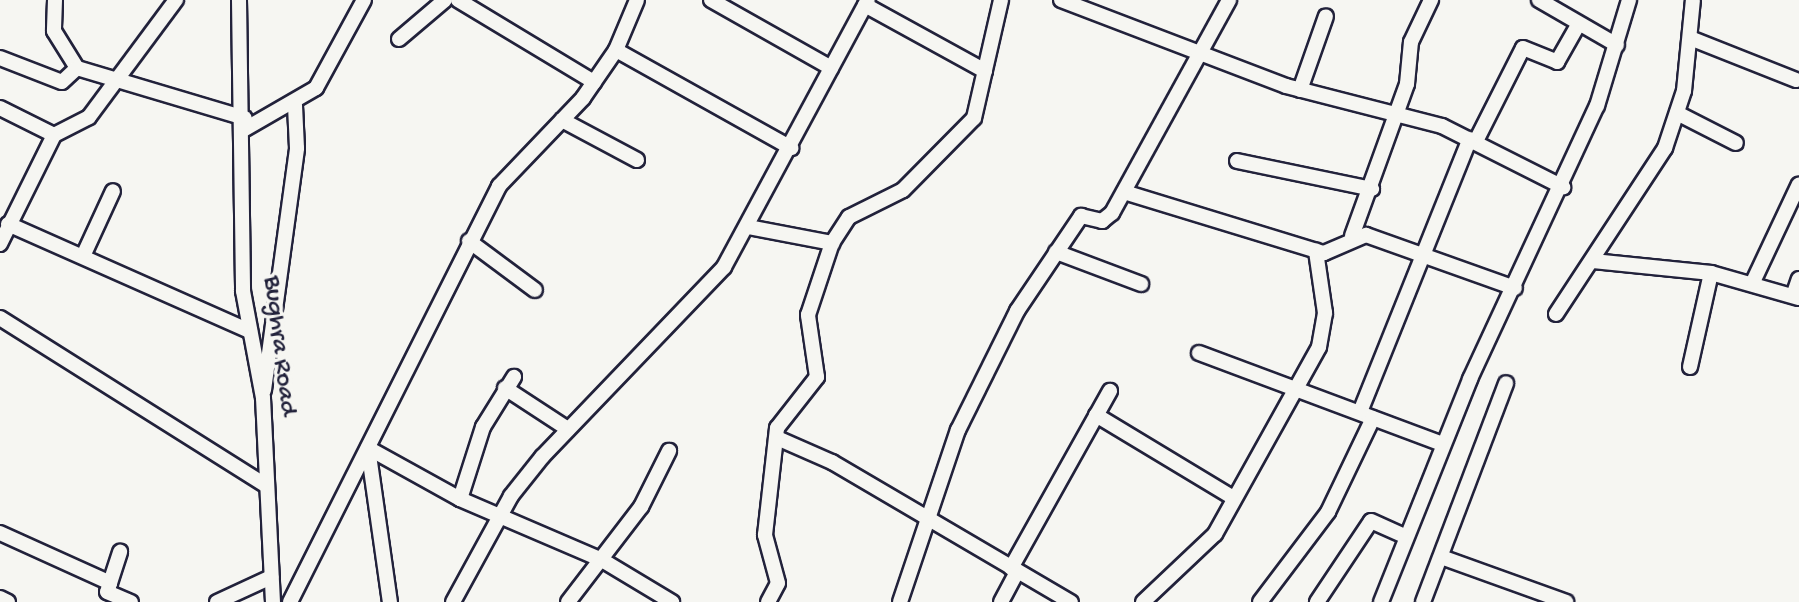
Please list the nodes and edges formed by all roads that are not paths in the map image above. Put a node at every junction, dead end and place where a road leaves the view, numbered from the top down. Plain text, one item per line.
1 (55, 0) edge
2 (176, 0) edge
3 (239, 0) edge
4 (364, 0) edge
5 (445, 0) edge
6 (458, 0) edge
7 (711, 0) edge
8 (1001, 0) edge
9 (1061, 0) edge
10 (1229, 0) edge
11 (1431, 0) edge
12 (1539, 0) edge
13 (1629, 0) edge
14 (1693, 0) edge
15 (636, 1) edge
16 (867, 3) edge
17 (1326, 16) dead end
18 (1578, 25) junction
19 (1690, 38) junction
20 (399, 39) dead end
21 (1617, 45) junction
22 (616, 50) junction
23 (1198, 55) junction
24 (0, 58) edge
25 (77, 68) junction
26 (831, 68) junction
27 (985, 71) junction
28 (119, 78) junction
29 (1796, 80) dead end
30 (594, 82) junction
31 (1300, 90) junction
32 (295, 105) junction
33 (0, 108) edge
34 (1677, 113) junction
35 (1392, 115) junction
36 (562, 120) junction
37 (245, 123) junction
38 (54, 135) junction
39 (1473, 140) junction
40 (1736, 143) dead end
41 (791, 148) junction
42 (637, 160) dead end
43 (1237, 161) dead end
44 (1799, 184) edge
45 (1563, 187) junction
46 (1372, 189) junction
47 (113, 191) dead end
48 (1124, 192) junction
49 (8, 224) junction
50 (748, 227) junction
51 (1352, 236) junction
52 (469, 241) junction
53 (832, 243) junction
54 (0, 244) edge
55 (1316, 251) junction
56 (1056, 252) junction
57 (84, 254) junction
58 (1423, 257) junction
59 (1593, 261) junction
60 (1711, 273) junction
61 (1799, 279) edge
62 (1141, 284) dead end
63 (1752, 284) junction
64 (1515, 288) junction
65 (535, 290) dead end
66 (1796, 297) edge
67 (1556, 314) dead end
68 (0, 318) edge
69 (250, 331) junction
70 (1199, 353) dead end
71 (1690, 367) dead end
72 (1506, 383) dead end
73 (1292, 384) junction
74 (1110, 391) dead end
75 (263, 398) junction
76 (1096, 415) junction
77 (1367, 415) junction
78 (568, 429) junction
79 (777, 438) junction
80 (1442, 444) junction
81 (368, 448) junction
82 (669, 451) dead end
83 (267, 486) junction
84 (1232, 497) junction
85 (460, 499) junction
86 (501, 515) junction
87 (929, 519) junction
88 (0, 533) edge
89 (1405, 536) junction
90 (120, 552) dead end
91 (1444, 558) junction
92 (602, 560) junction
93 (1014, 570) junction
94 (271, 577) junction
95 (106, 592) edge
96 (0, 598) edge
97 (1545, 599) edge
98 (8, 602) edge
99 (131, 602) edge
100 (217, 602) edge
101 (273, 602) edge
102 (290, 602) edge
103 (390, 602) edge
104 (453, 602) edge
105 (568, 602) edge
106 (672, 602) edge
107 (768, 602) edge
108 (900, 602) edge
109 (1001, 602) edge
110 (1071, 602) edge
111 (1143, 602) edge
112 (1260, 602) edge
113 (1317, 602) edge
114 (1381, 602) edge
115 (1423, 602) edge
116 (1566, 602) edge

1 - 25 street
2 - 28 street
3 - 37 street, Bughra Road
4 - 32 street
5 - 20 street
6 - 30 street
7 - 26 street
8 - 27 street
9 - 23 street
10 - 23 street
11 - 35 street
12 - 18 street
13 - 21 street
14 - 19 street
15 - 22 street
16 - 26 street
16 - 27 street
17 - 31 street
18 - 21 street
18 - 39 street
19 - 29 street
19 - 34 street
21 - 45 street
22 - 30 street
22 - 41 street
23 - 31 street
23 - 48 street
24 - 25 street
25 - 28 street
26 - 41 street
27 - 53 street
28 - 37 street
28 - 38 street
30 - 36 street
31 - 35 street
32 - 37 street
32 - 75 street
33 - 38 street
34 - 40 street
34 - 59 street
35 - 39 street
35 - 46 street
36 - 42 street
36 - 52 street
37 - 69 street, Bughra Road
38 - 49 street
39 - 45 street
39 - 58 street
41 - 50 street
43 - 46 street
44 - 63 street
45 - 64 street
46 - 51 street
47 - 57 street
48 - 55 street
48 - 56 street
49 - 54 street
49 - 57 street
50 - 53 street
50 - 78 street
51 - 55 street
51 - 58 street
52 - 65 street
52 - 81 street
53 - 79 street
55 - 73 street
56 - 62 street
56 - 87 street
57 - 69 street
58 - 64 street
58 - 77 street
59 - 60 street
59 - 67 street
60 - 63 street
60 - 71 street
61 - 66 street
63 - 66 street
64 - 80 street
68 - 83 street
69 - 75 street, Bughra Road
70 - 73 street
72 - 91 street
73 - 77 street
73 - 84 street
74 - 76 street
75 - 83 street, Bughra Road
76 - 84 street
76 - 93 street
77 - 80 street
77 - 112 street
78 - 85 street
78 - 86 street
79 - 87 street
79 - 107 street
80 - 89 street
81 - 85 street
81 - 102 street
81 - 103 street
82 - 92 street
83 - 94 street, Bughra Road
84 - 111 street
85 - 86 street
86 - 92 street
86 - 104 street
87 - 93 street
87 - 108 street
88 - 95 street
89 - 113 street
89 - 114 street
90 - 95 street
91 - 97 street
91 - 115 street
92 - 105 street
92 - 106 street
93 - 109 street
93 - 110 street
94 - 100 street
94 - 101 street, Bughra Road
95 - 99 street
96 - 98 street
97 - 116 street

